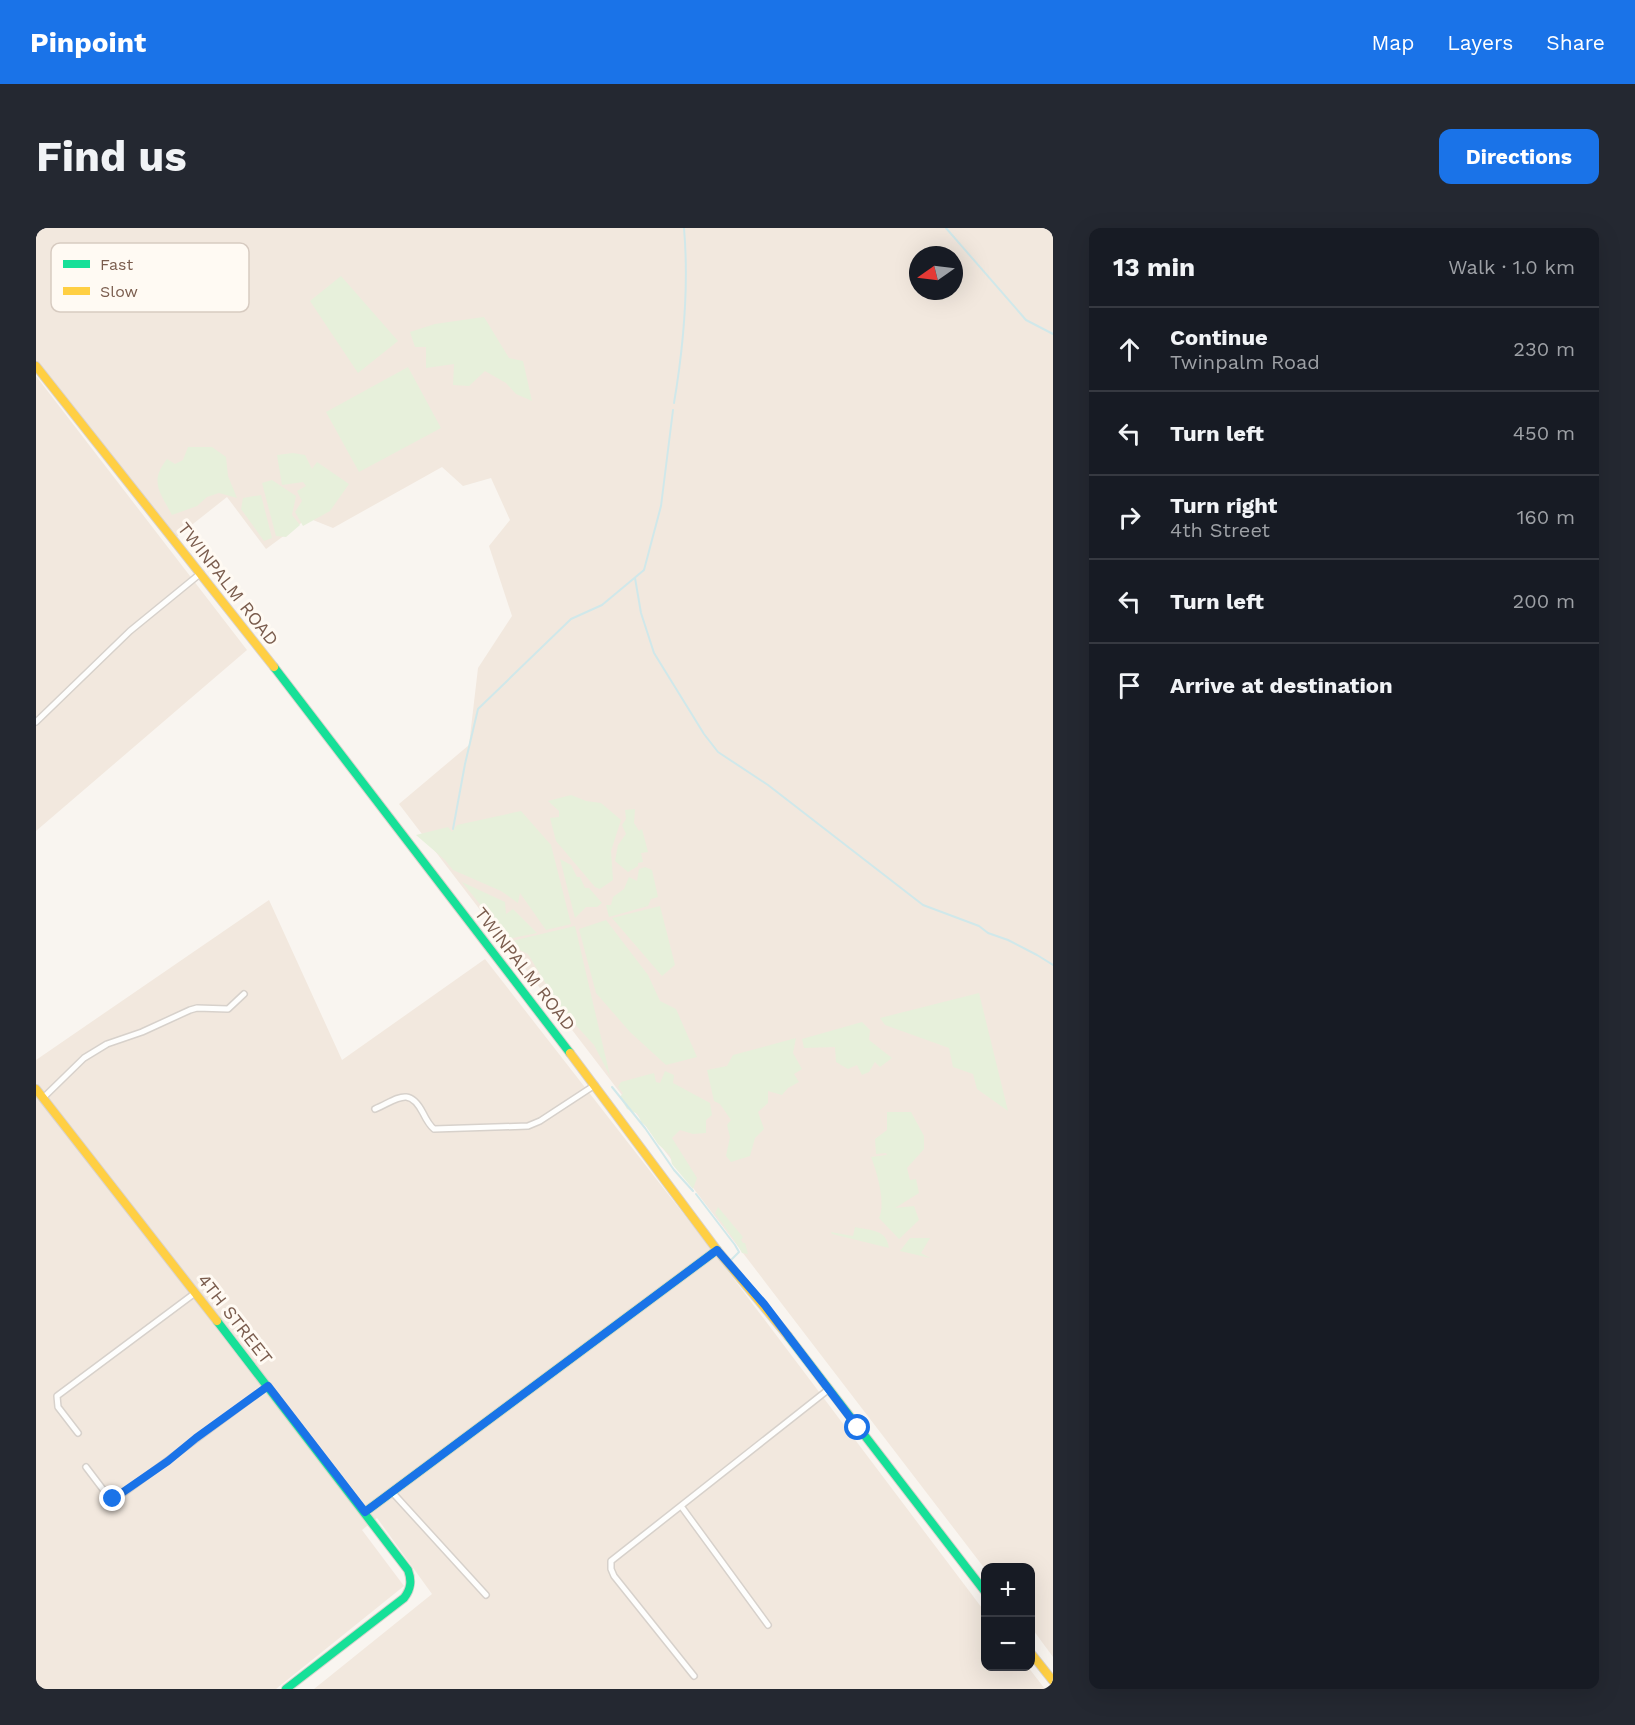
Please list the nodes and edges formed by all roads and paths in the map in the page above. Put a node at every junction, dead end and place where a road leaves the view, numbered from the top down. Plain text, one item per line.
1 (36, 366) edge
2 (201, 573) junction
3 (36, 722) edge
4 (244, 994) dead end
5 (595, 1085) junction
6 (36, 1089) edge
7 (43, 1098) junction
8 (375, 1109) dead end
9 (717, 1250) junction
10 (195, 1293) junction
11 (268, 1386) junction
12 (829, 1389) junction
13 (78, 1433) dead end
14 (86, 1467) dead end
15 (392, 1492) junction
16 (681, 1506) junction
17 (365, 1512) junction
18 (981, 1587) edge
19 (486, 1595) dead end
20 (768, 1625) dead end
21 (1035, 1658) edge
22 (694, 1676) dead end
23 (1053, 1681) edge
24 (286, 1689) edge

1 - 2 main road, TWINPALM ROAD
2 - 3 street
2 - 5 main road, TWINPALM ROAD
4 - 7 street
5 - 8 street
5 - 9 main road, TWINPALM ROAD
6 - 7 main road, 4TH STREET
7 - 10 main road, 4TH STREET
9 - 12 main road, TWINPALM ROAD
9 - 15 main road
10 - 11 main road, 4TH STREET
10 - 13 street
11 - 14 street
11 - 17 main road, 4TH STREET
12 - 16 street
12 - 18 main road, TWINPALM ROAD
15 - 17 main road
15 - 19 street
16 - 20 street
16 - 22 street
17 - 24 main road, 4TH STREET
21 - 23 main road

